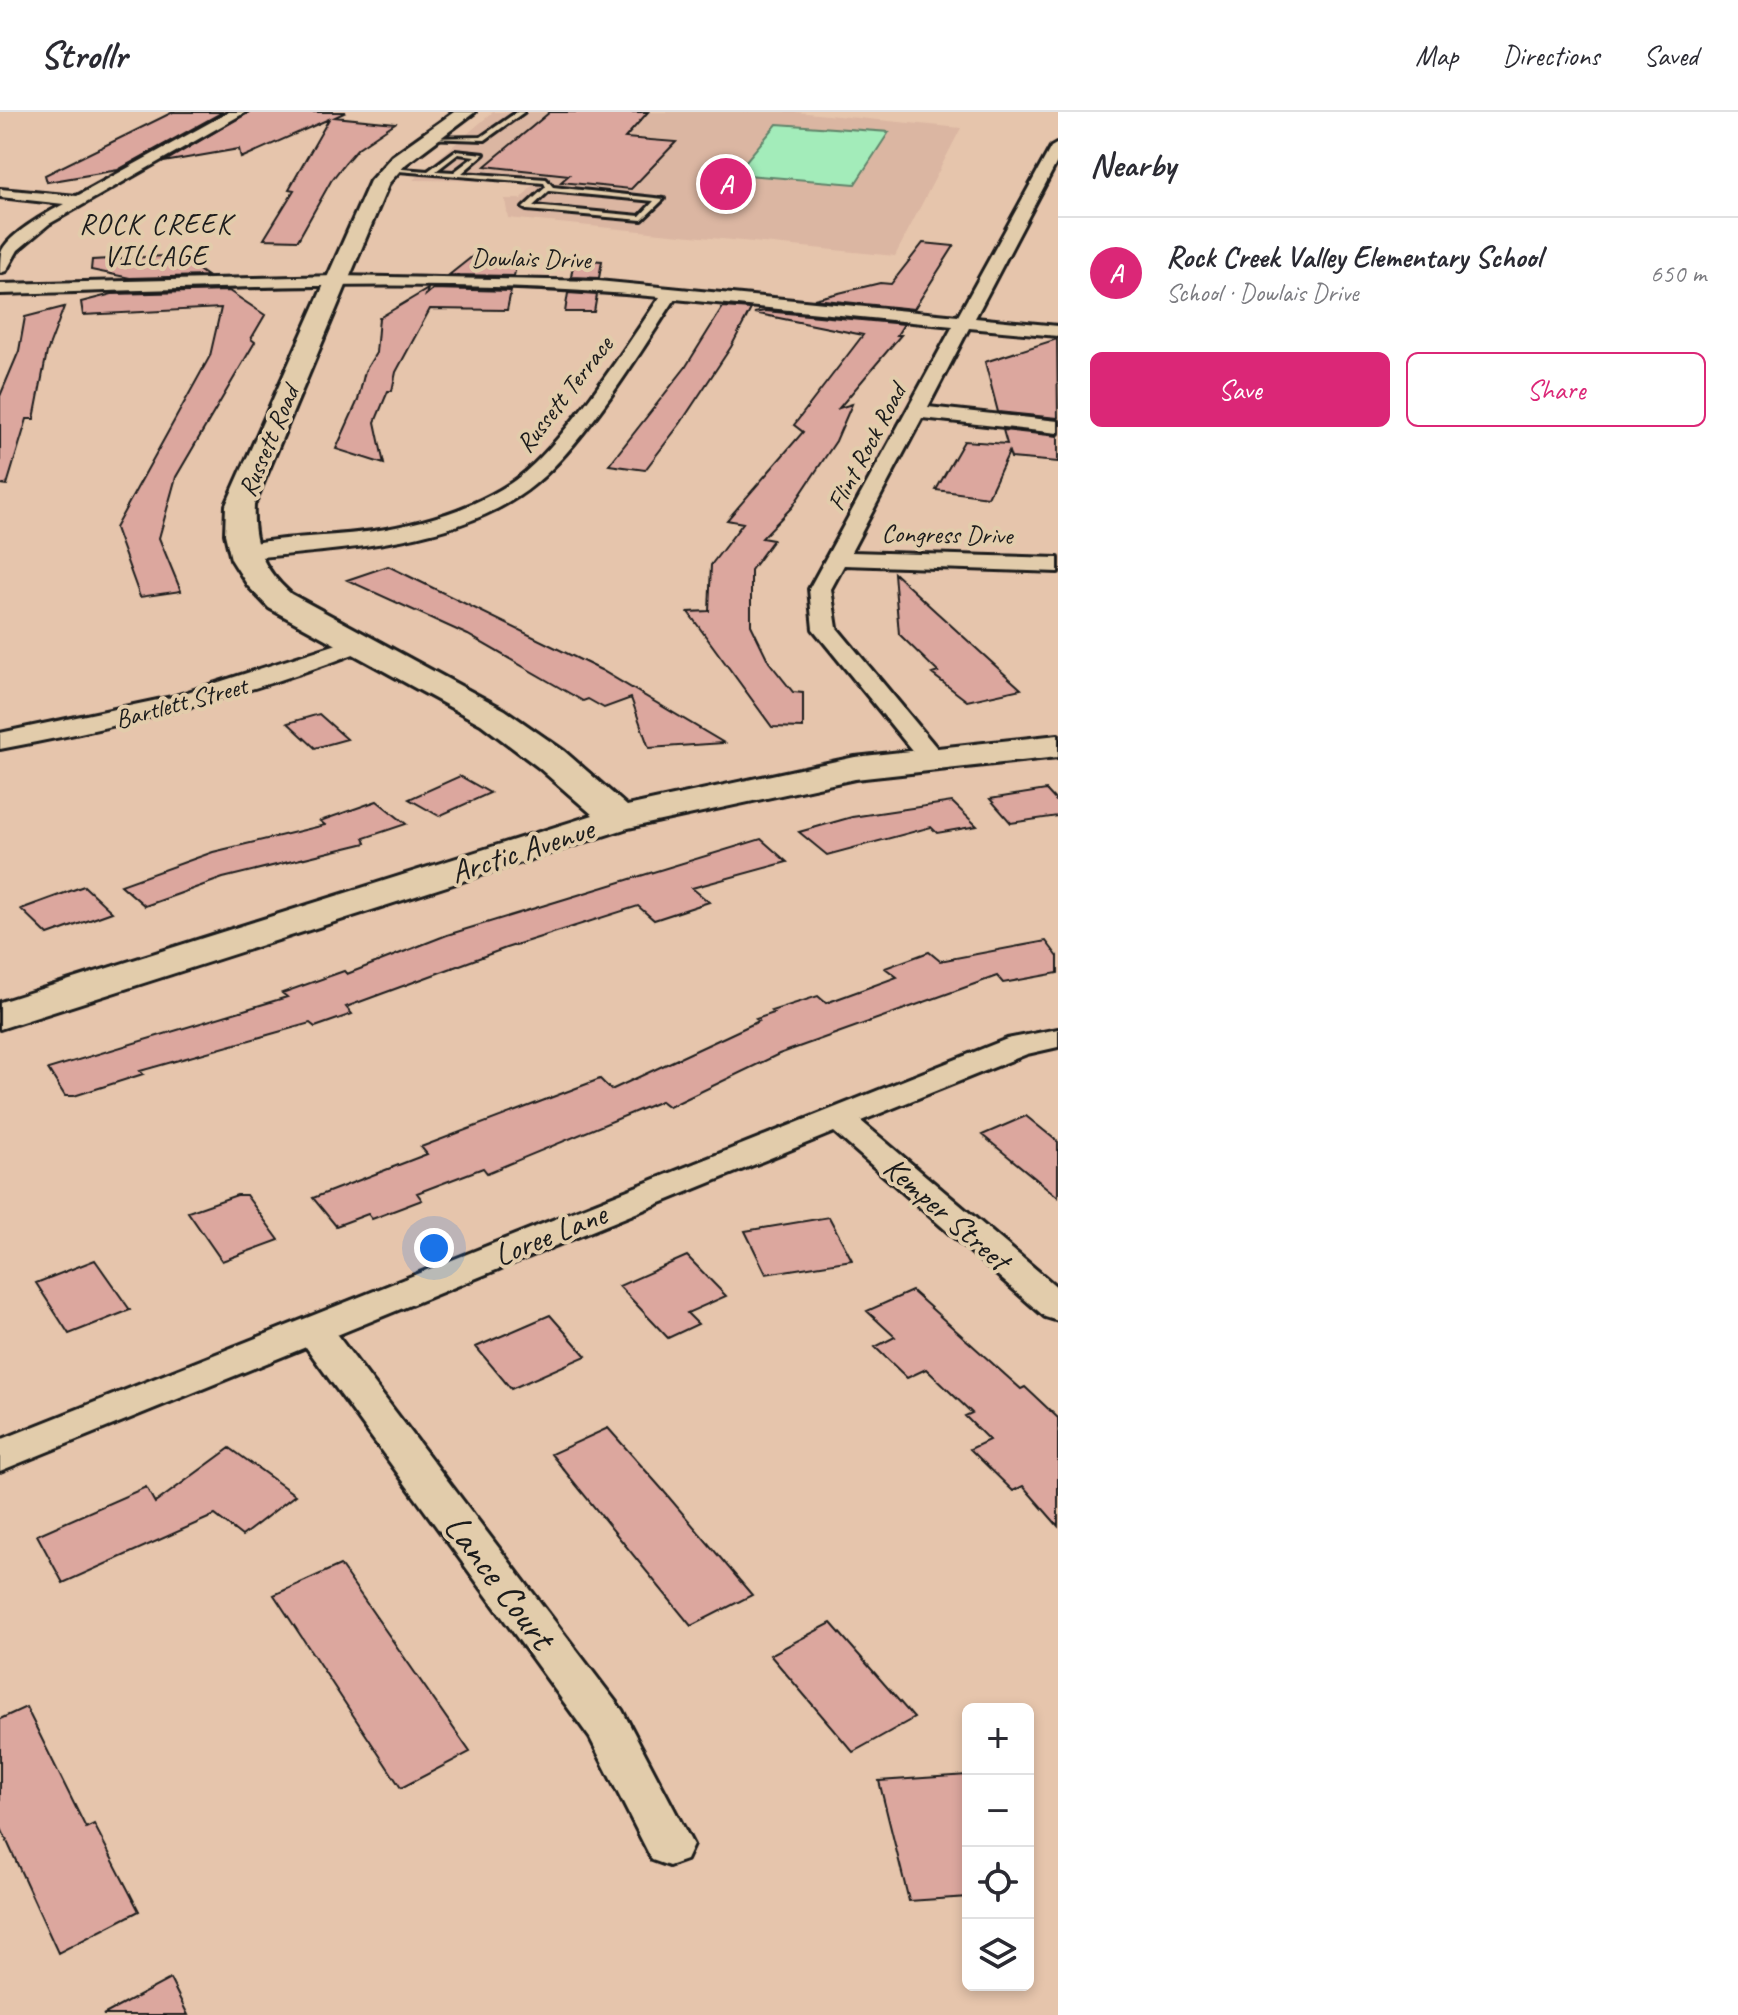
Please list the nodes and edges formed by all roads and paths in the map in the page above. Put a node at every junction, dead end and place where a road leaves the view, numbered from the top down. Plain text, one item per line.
1 (239, 112) edge
2 (466, 112) edge
3 (521, 112) edge
4 (427, 138) junction
5 (1058, 147) edge
6 (390, 170) junction
7 (431, 171) junction
8 (457, 173) junction
9 (547, 189) junction
10 (0, 193) edge
11 (79, 201) junction
12 (0, 268) edge
13 (337, 281) junction
14 (0, 289) edge
15 (672, 291) junction
16 (962, 321) junction
17 (1058, 331) edge
18 (914, 411) junction
19 (1058, 427) edge
20 (242, 552) junction
21 (835, 558) junction
22 (1058, 565) edge
23 (356, 645) junction
24 (0, 741) edge
25 (1058, 746) edge
26 (933, 759) junction
27 (619, 819) junction
28 (0, 1016) edge
29 (1058, 1038) edge
30 (837, 1118) junction
31 (1058, 1308) edge
32 (313, 1329) junction
33 (0, 1456) edge
34 (669, 1845) dead end

1 - 11 street
2 - 4 street, Russett Road
3 - 4 lane
4 - 6 street, Russett Road
5 - 16 street, Flint Rock Road
6 - 7 lane
6 - 13 street, Russett Road
7 - 8 lane
7 - 8 lane
8 - 9 lane
9 - 9 lane
10 - 11 street
11 - 12 street
13 - 14 street, Dowlais Drive
13 - 15 street, Dowlais Drive
13 - 20 street, Russett Road
15 - 16 street, Dowlais Drive
15 - 20 street, Russett Terrace
16 - 17 street, Dowlais Drive
16 - 18 street, Flint Rock Road
18 - 19 street
18 - 21 street, Flint Rock Road
20 - 23 street, Russett Road
21 - 22 street, Congress Drive
21 - 26 street, Flint Rock Road
23 - 24 street, Bartlett Street
23 - 27 street, Russett Road
25 - 26 street, Arctic Avenue
26 - 27 street, Arctic Avenue
27 - 28 street, Arctic Avenue
29 - 30 street, Loree Lane
30 - 31 street, Kemper Street
30 - 32 street, Loree Lane
32 - 33 street, Loree Lane
32 - 34 street, Lance Court

